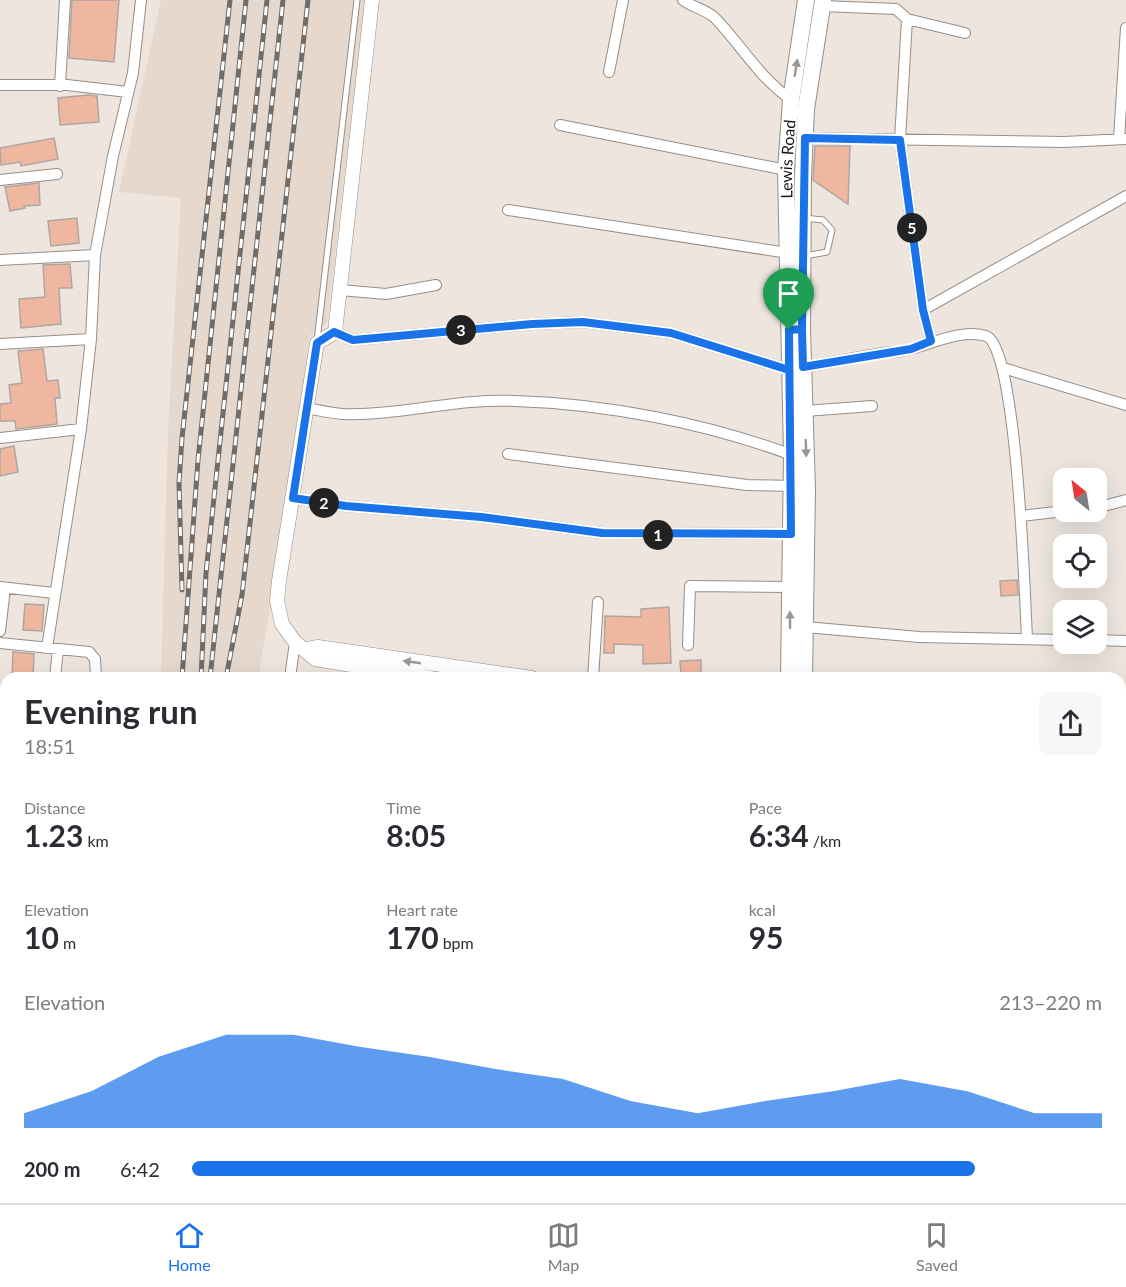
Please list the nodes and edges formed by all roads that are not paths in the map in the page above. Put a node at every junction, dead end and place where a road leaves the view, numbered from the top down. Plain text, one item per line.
1 (65, 0) edge
2 (141, 0) edge
3 (357, 0) edge
4 (372, 0) edge
5 (623, 0) edge
6 (683, 0) edge
7 (817, 2) edge
8 (907, 19) junction
9 (1126, 28) edge
10 (965, 33) dead end
11 (609, 72) dead end
12 (0, 85) edge
13 (60, 86) junction
14 (128, 92) junction
15 (791, 100) junction
16 (560, 125) dead end
17 (805, 138) junction
18 (1122, 139) edge
19 (900, 140) junction
20 (786, 170) junction
21 (57, 174) dead end
22 (0, 180) edge
23 (1126, 196) edge
24 (508, 210) dead end
25 (803, 218) junction
26 (95, 255) junction
27 (796, 255) junction
28 (0, 260) edge
29 (436, 285) dead end
30 (340, 290) junction
31 (923, 310) junction
32 (334, 332) junction
33 (91, 339) junction
34 (931, 341) junction
35 (317, 343) junction
36 (0, 344) edge
37 (796, 368) junction
38 (1002, 368) junction
39 (1126, 405) edge
40 (872, 406) dead end
41 (306, 408) junction
42 (805, 411) junction
43 (81, 429) junction
44 (0, 438) edge
45 (508, 454) dead end
46 (792, 455) junction
47 (792, 486) junction
48 (293, 498) junction
49 (1126, 500) edge
50 (1107, 505) edge
51 (1053, 512) edge
52 (1021, 516) junction
53 (791, 534) junction
54 (2, 587) edge
55 (789, 587) junction
56 (54, 593) junction
57 (598, 602) dead end
58 (805, 627) junction
59 (0, 631) edge
60 (1027, 639) junction
61 (1053, 640) edge
62 (1107, 640) edge
63 (1126, 641) edge
64 (0, 643) edge
65 (688, 645) dead end
66 (301, 646) junction
67 (52, 648) junction
68 (54, 672) edge
69 (96, 672) edge
70 (292, 672) edge
71 (375, 672) edge
72 (491, 672) edge
73 (592, 672) edge
74 (789, 672) edge
75 (804, 672) edge

1 - 13 street
2 - 14 street
3 - 35 lane
4 - 30 street
5 - 11 street
6 - 15 street
7 - 8 street
15 -> 7 main road, Lewis Road
7 - 17 main road, Lewis Road
8 - 10 street
8 - 19 street
9 - 18 street
12 - 13 street
13 - 14 street
14 - 26 street
15 - 20 main road, Lewis Road
16 - 20 street
17 - 19 street
17 - 25 main road, Lewis Road
18 - 19 street
19 - 31 street
20 - 27 main road, Lewis Road
21 - 22 street
23 - 31 street
24 - 27 street
25 - 27 main road, Lewis Road
25 - 27 lane
26 - 28 street
26 - 33 street
27 - 37 main road, Lewis Road
29 - 30 street
30 - 32 street
31 - 34 street
32 - 35 street
32 - 37 street
33 - 36 street
33 - 43 street
34 - 37 street
34 - 38 street
35 - 41 street
37 - 42 main road, Lewis Road
37 - 46 main road, Lewis Road
38 - 39 street
38 - 52 street
40 - 42 street
41 - 46 street
41 - 48 street
42 -> 58 main road, Lewis Road
43 - 44 street
43 - 56 street
45 - 47 street
46 - 47 main road, Lewis Road
47 - 53 main road, Lewis Road
48 - 53 street
48 - 66 street
49 - 50 street
51 - 52 street
52 - 60 street
53 - 55 main road, Lewis Road
54 - 56 street
54 - 59 street
55 - 65 street
74 -> 55 main road, Lewis Road
56 - 67 street
57 - 73 street
58 - 60 street
58 - 75 main road, Lewis Road
60 - 61 street
62 - 63 street
64 - 67 street
66 - 70 street
66 - 71 street
72 -> 66 street
67 - 68 street
67 - 69 street

